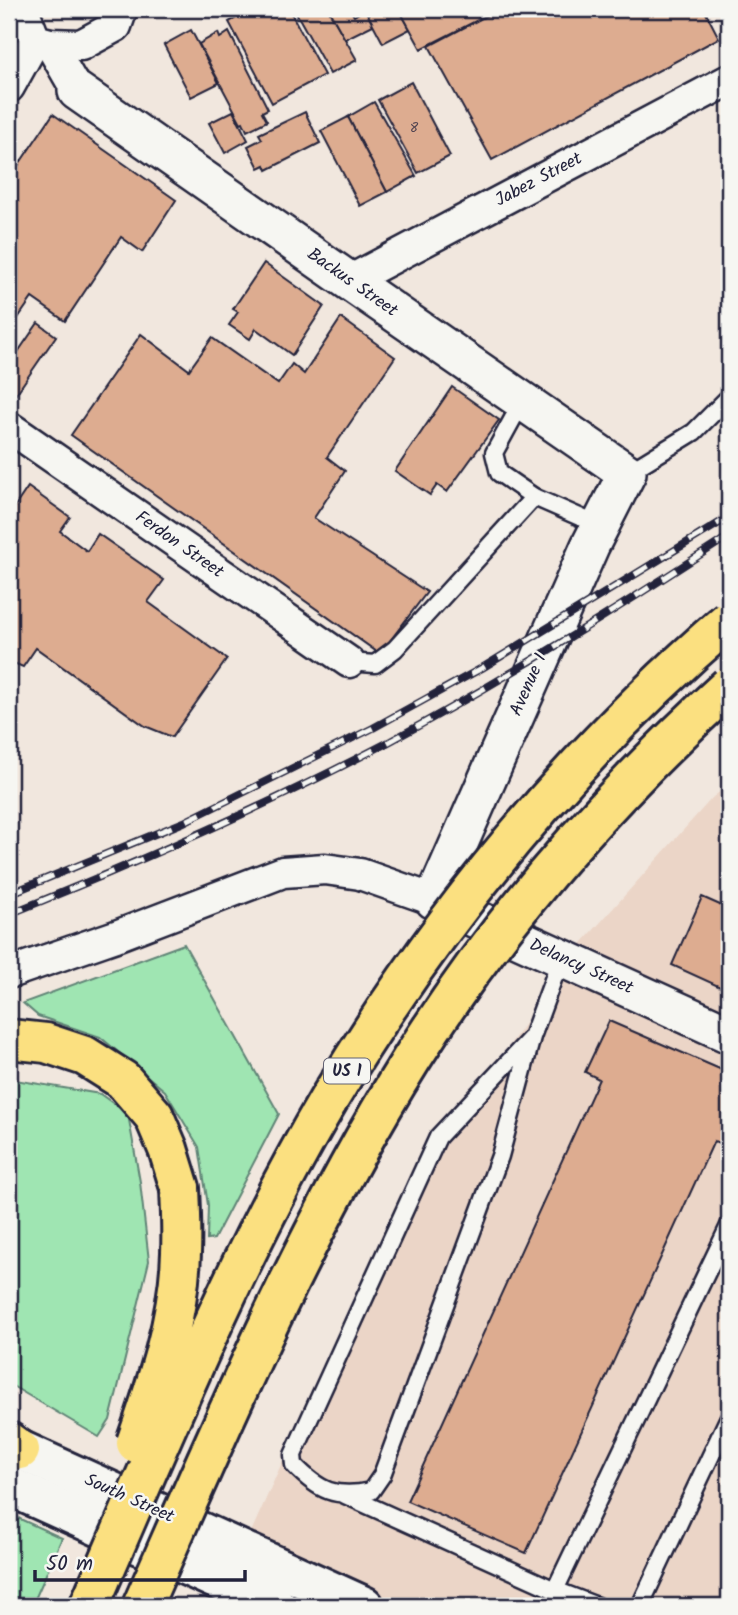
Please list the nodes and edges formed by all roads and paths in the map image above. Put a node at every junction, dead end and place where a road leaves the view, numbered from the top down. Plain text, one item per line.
1 (23, 9) edge
2 (122, 9) edge
3 (42, 42) junction
4 (81, 45) junction
5 (729, 80) edge
6 (9, 87) edge
7 (78, 91) junction
8 (349, 281) junction
9 (729, 397) edge
10 (523, 400) junction
11 (9, 427) edge
12 (628, 472) junction
13 (534, 497) junction
14 (600, 526) junction
15 (729, 620) edge
16 (349, 662) joint
17 (729, 686) edge
18 (434, 900) junction
19 (561, 958) junction
20 (9, 973) edge
21 (729, 1034) edge
22 (532, 1037) junction
23 (9, 1040) edge
24 (729, 1226) edge
25 (729, 1417) edge
26 (13, 1446) edge
27 (9, 1486) edge
28 (342, 1494) junction
29 (555, 1590) junction
30 (80, 1606) edge
31 (89, 1606) edge
32 (142, 1606) edge
33 (276, 1606) edge
34 (364, 1606) edge
35 (597, 1606) edge
36 (640, 1606) edge

1 - 3 street
2 - 4 street
3 - 4 street
3 - 6 street
3 - 7 street
4 - 7 street
5 - 8 street, Jabez Street
7 - 8 street, Backus Street
8 - 10 street, Backus Street
9 - 12 lane
10 - 12 street, Backus Street
10 - 13 lane
11 - 16 street, Ferdon Street
12 - 14 street, Avenue I
13 - 14 lane
13 - 16 lane
14 - 18 street, Avenue I
15 - 31 highway, US 1, bridge
17 - 32 highway, bridge
18 - 19 street, Delancy Street
18 - 20 street
19 - 21 street, Delancy Street
19 - 22 lane
22 - 28 lane
22 - 28 lane
23 - 30 highway, bridge
24 - 29 lane
25 - 36 lane
26 - 34 main road, South Street
27 - 33 main road
28 - 29 lane
29 - 35 lane

